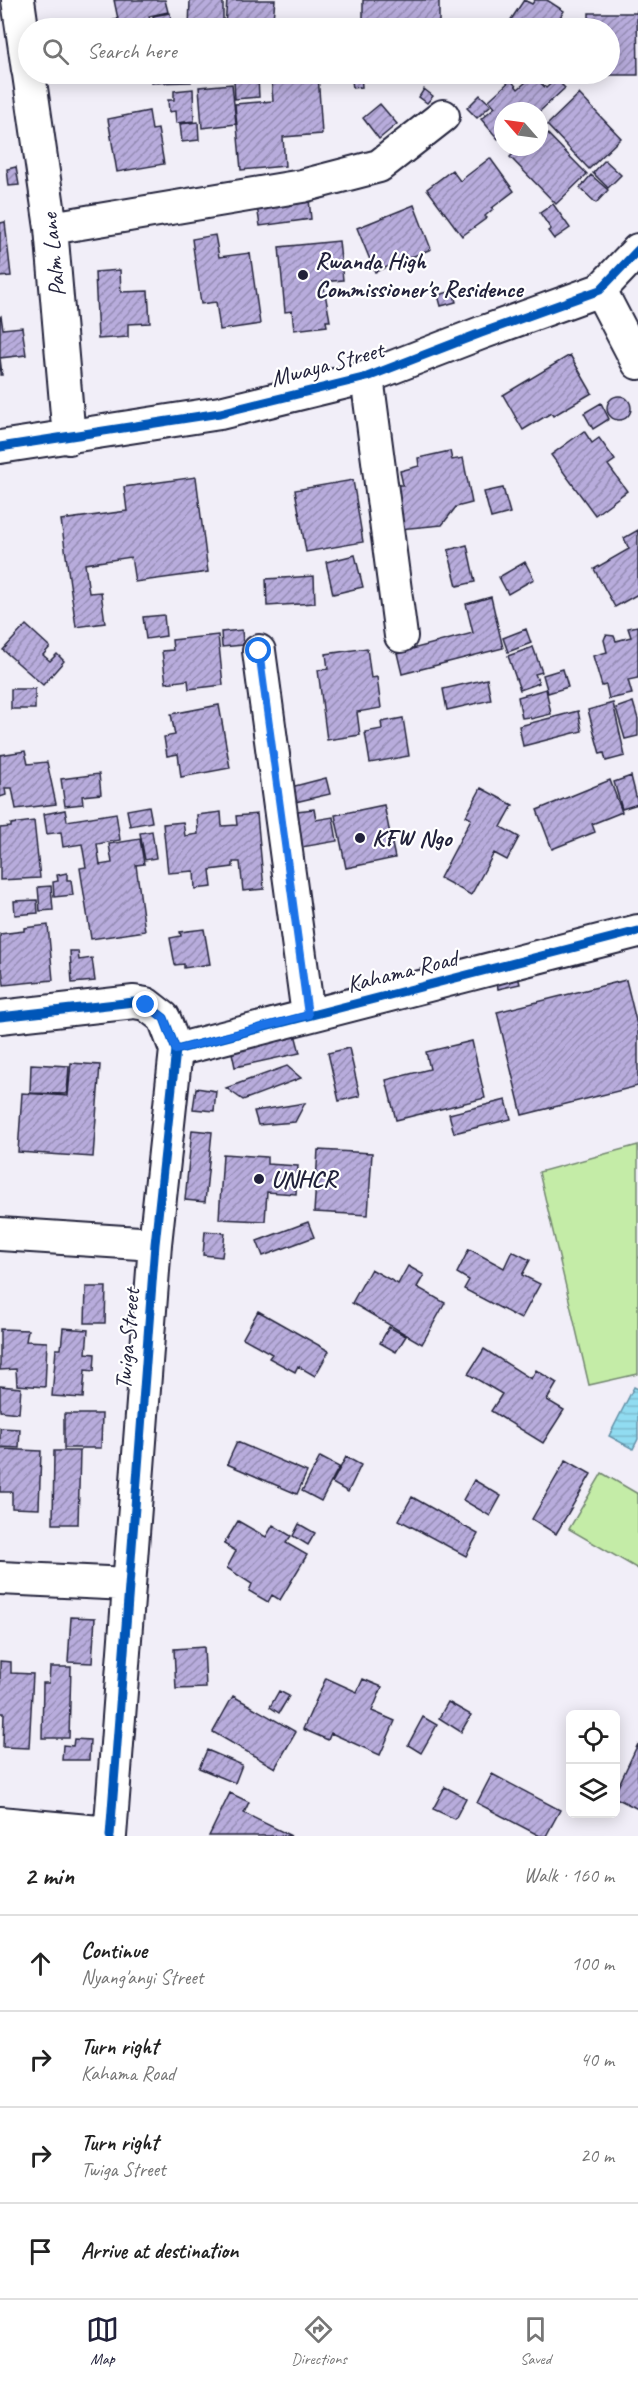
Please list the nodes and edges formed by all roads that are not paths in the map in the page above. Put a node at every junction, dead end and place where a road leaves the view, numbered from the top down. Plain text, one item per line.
1 (18, 0) edge
2 (21, 18) edge
3 (31, 84) edge
4 (443, 117) dead end
5 (51, 228) junction
6 (638, 250) edge
7 (600, 290) junction
8 (638, 363) edge
9 (367, 377) junction
10 (69, 438) junction
11 (0, 447) edge
12 (401, 636) dead end
13 (259, 651) dead end
14 (638, 931) edge
15 (308, 1015) junction
16 (0, 1017) edge
17 (176, 1050) junction
18 (0, 1234) edge
19 (154, 1244) junction
20 (0, 1578) edge
21 (128, 1584) junction
22 (0, 1824) edge
23 (110, 1834) edge

1 - 2 street, Palm Lane
3 - 5 street, Palm Lane
4 - 5 street
5 - 10 street, Palm Lane
6 - 7 street, Mwaya Street
7 - 8 street
7 - 9 street, Mwaya Street
9 - 10 street, Mwaya Street
9 - 12 street
10 - 11 street, Mwaya Street
13 - 15 street
14 - 15 street, Kahama Road
15 - 17 street, Kahama Road
16 - 17 street, Twiga Street
17 - 19 street, Twiga Street
18 - 19 street
19 - 21 street, Twiga Street
20 - 21 street
21 - 23 street, Twiga Street
22 - 23 street

